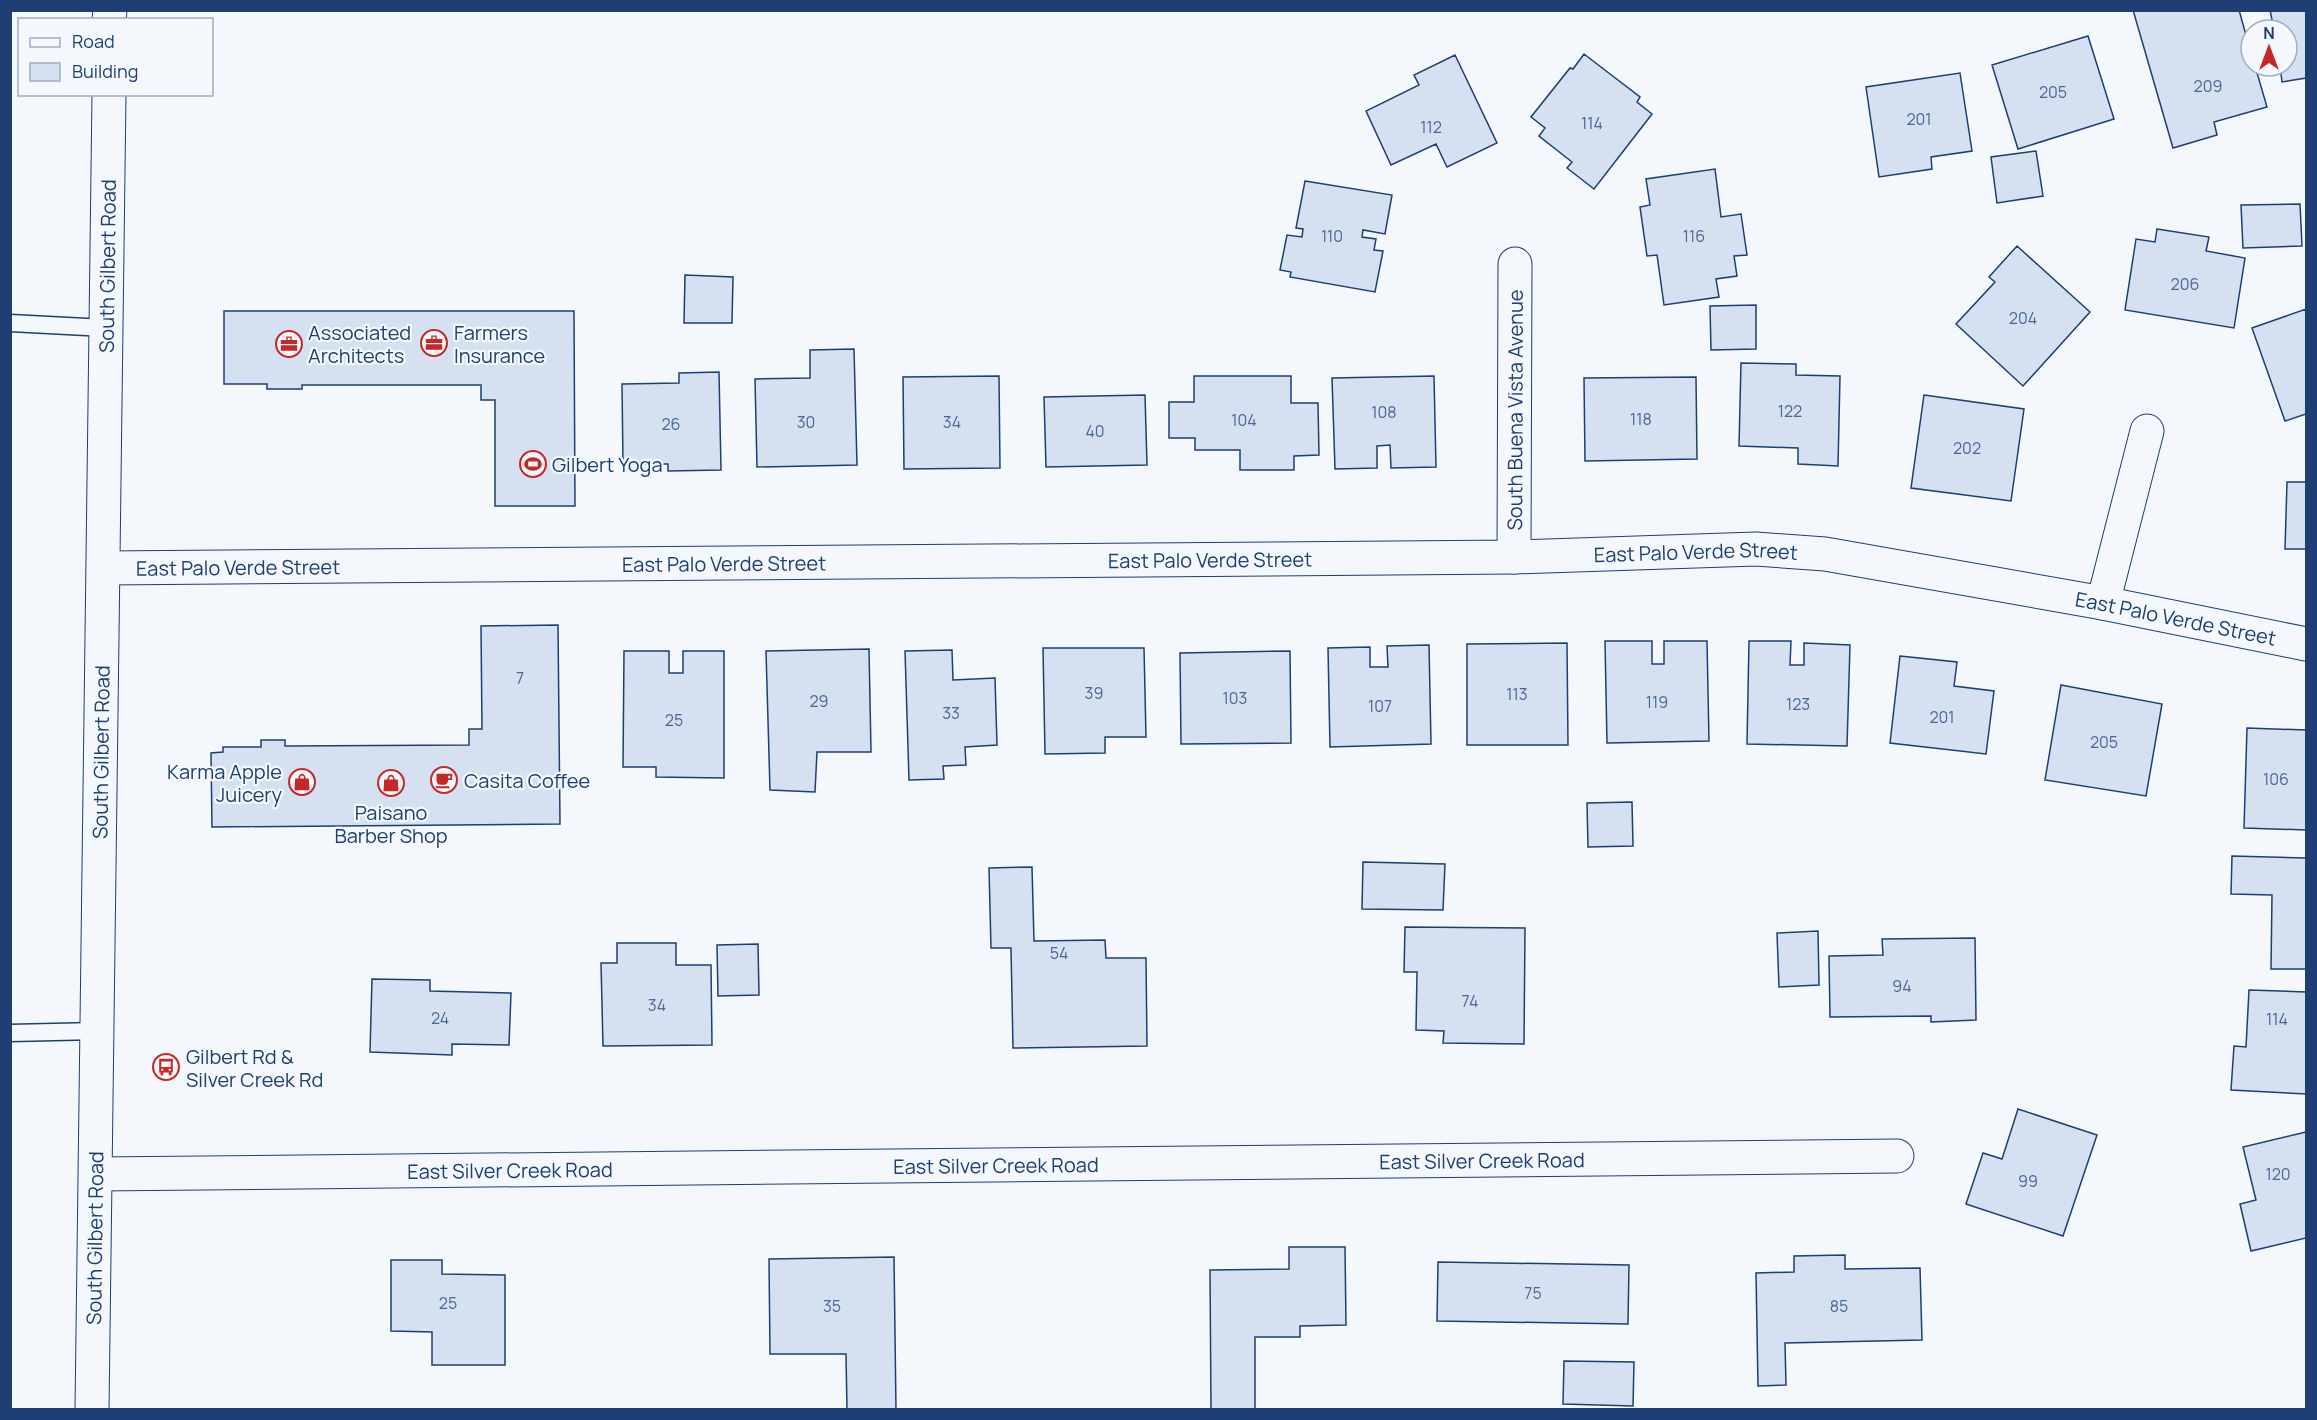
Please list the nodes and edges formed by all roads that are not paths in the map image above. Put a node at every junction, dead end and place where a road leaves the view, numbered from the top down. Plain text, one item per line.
1 (109, 96) edge
2 (1515, 264) dead end
3 (10, 323) edge
4 (106, 328) junction
5 (2147, 431) dead end
6 (1514, 557) junction
7 (104, 568) junction
8 (2103, 603) junction
9 (2307, 644) edge
10 (98, 1031) junction
11 (10, 1033) edge
12 (1897, 1156) dead end
13 (96, 1174) junction
14 (92, 1410) edge

1 - 4 street, South Gilbert Road
2 - 6 street, South Buena Vista Avenue
3 - 4 lane
4 - 7 street, South Gilbert Road
5 - 8 street
6 - 7 street, East Palo Verde Street
6 - 8 street, East Palo Verde Street
7 - 10 street, South Gilbert Road
8 - 9 street, East Palo Verde Street
10 - 11 lane
10 - 13 street, South Gilbert Road
12 - 13 street, East Silver Creek Road
13 - 14 street, South Gilbert Road

